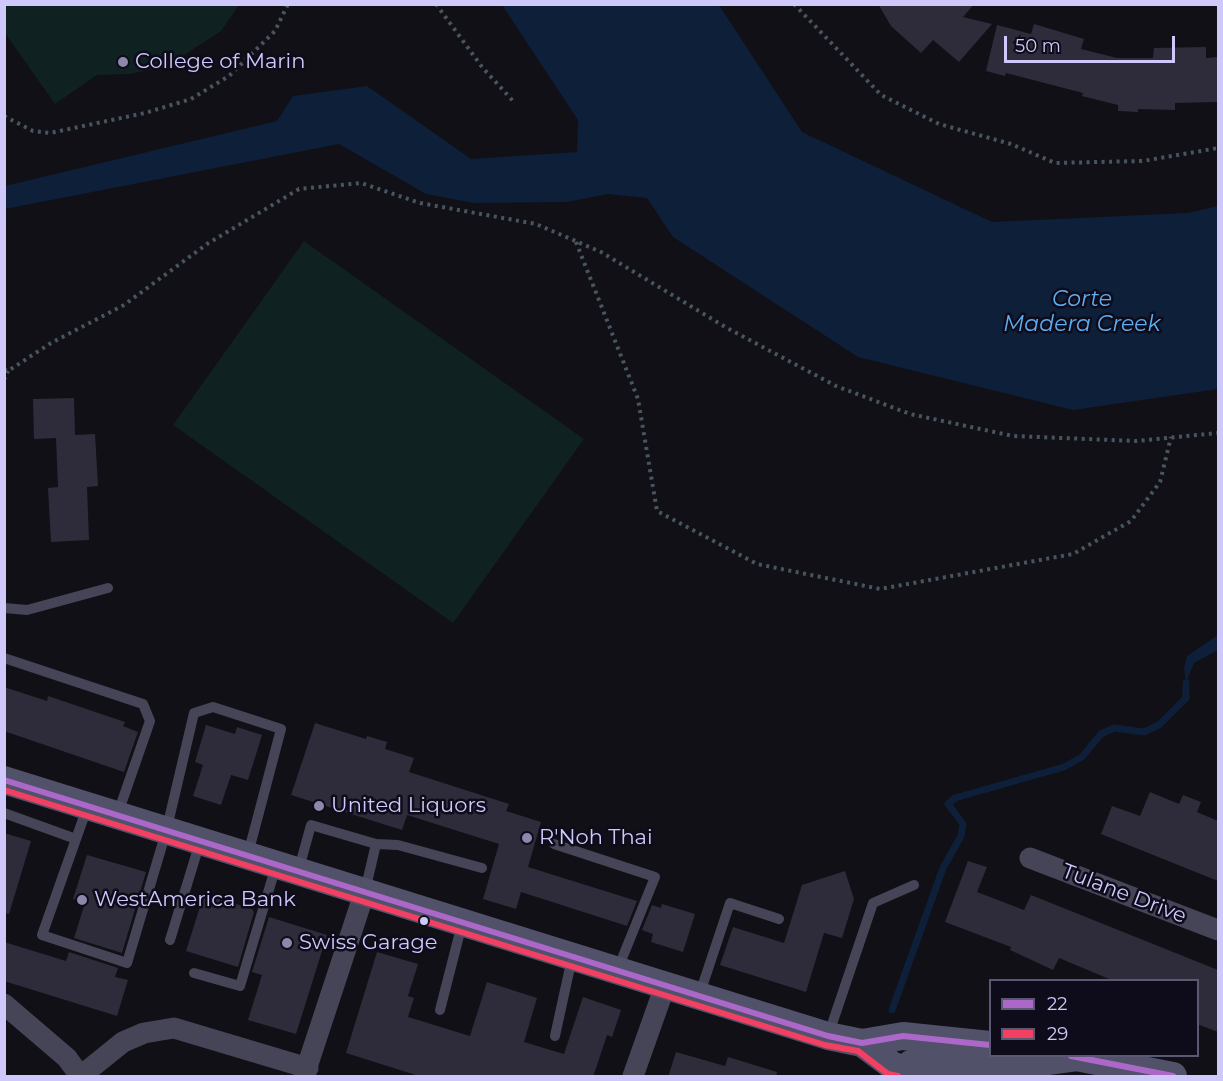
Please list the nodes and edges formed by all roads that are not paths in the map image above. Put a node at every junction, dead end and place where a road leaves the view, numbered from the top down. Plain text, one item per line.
1 (108, 588) dead end
2 (4, 609) edge
3 (4, 658) edge
4 (4, 780) edge
5 (87, 807) junction
6 (4, 813) edge
7 (117, 816) junction
8 (166, 832) junction
9 (76, 838) junction
10 (201, 842) junction
11 (376, 844) junction
12 (554, 844) dead end
13 (247, 857) junction
14 (1030, 858) dead end
15 (482, 868) dead end
16 (287, 869) junction
17 (914, 885) dead end
18 (364, 894) junction
19 (779, 919) dead end
20 (462, 924) junction
21 (1218, 930) edge
22 (170, 940) dead end
23 (572, 957) junction
24 (617, 971) junction
25 (194, 973) dead end
26 (665, 986) junction
27 (699, 996) junction
28 (4, 1004) edge
29 (440, 1010) dead end
30 (555, 1036) dead end
31 (828, 1036) junction
32 (862, 1043) junction
33 (989, 1046) edge
34 (1069, 1057) edge
35 (1080, 1057) edge
36 (891, 1071) edge
37 (306, 1072) edge
38 (81, 1077) edge
39 (633, 1077) edge
40 (935, 1077) edge
41 (1173, 1077) edge

1 - 2 lane
3 - 7 lane
4 - 5 main road
5 - 7 main road
5 - 9 lane
6 - 9 lane
7 - 8 main road
8 - 9 lane
8 - 10 main road
8 - 13 lane
10 - 13 main road
10 - 22 lane
11 - 15 lane
11 - 16 lane
11 - 18 lane
12 - 24 lane
13 - 16 main road
14 - 21 street, Tulane Drive
16 - 18 main road
16 - 25 lane
17 - 31 lane
18 - 20 main road
18 - 37 street
19 - 27 lane
20 - 23 main road
20 - 29 lane
23 - 24 main road
23 - 30 lane
24 - 26 main road
26 - 27 main road
26 - 39 street
27 - 31 main road
28 - 38 street
31 - 32 main road
32 - 33 main road
32 - 36 main road
34 - 36 main road
35 - 41 main road
36 - 40 main road
37 - 38 street

